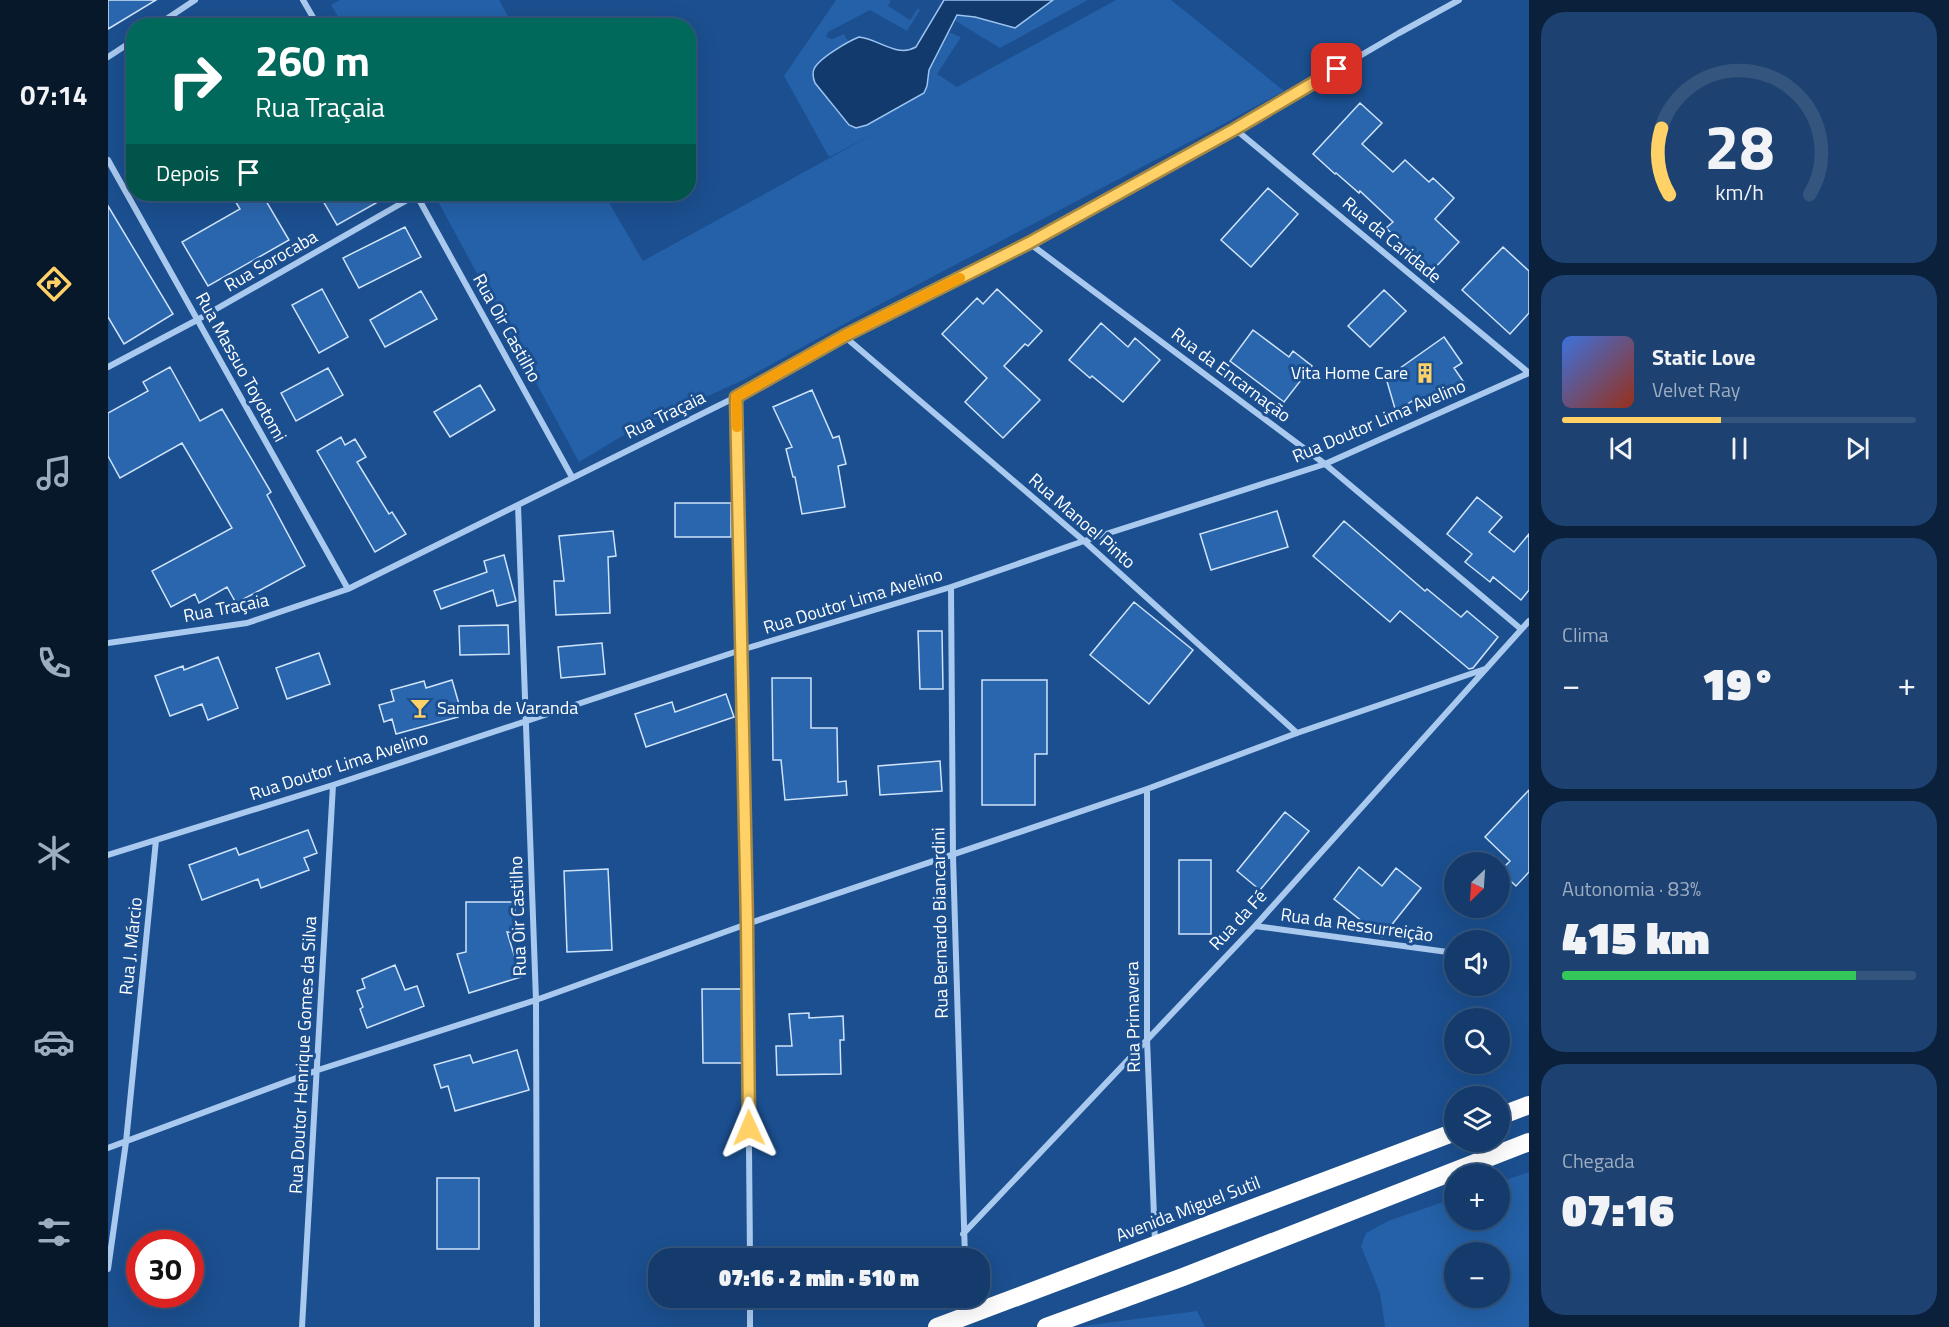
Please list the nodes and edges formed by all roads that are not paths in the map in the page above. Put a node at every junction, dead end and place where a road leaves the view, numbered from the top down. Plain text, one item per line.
1 (195, 0) edge
2 (303, 0) edge
3 (1459, 0) edge
4 (168, 18) edge
5 (313, 18) edge
6 (126, 45) edge
7 (108, 57) edge
8 (1235, 129) junction
9 (108, 160) edge
10 (126, 192) edge
11 (131, 201) edge
12 (404, 201) edge
13 (420, 201) edge
14 (1029, 243) junction
15 (197, 320) junction
16 (844, 336) junction
17 (108, 367) edge
18 (1529, 373) edge
19 (736, 397) junction
20 (1325, 464) junction
21 (572, 477) junction
22 (518, 505) junction
23 (1084, 541) junction
24 (951, 587) junction
25 (348, 589) junction
26 (1529, 621) edge
27 (1521, 629) junction
28 (108, 643) edge
29 (741, 650) junction
30 (1485, 669) junction
31 (527, 720) junction
32 (1297, 733) junction
33 (333, 785) junction
34 (1147, 789) junction
35 (156, 840) junction
36 (108, 855) edge
37 (953, 856) junction
38 (747, 924) junction
39 (1255, 926) junction
40 (1444, 952) edge
41 (536, 1000) junction
42 (1147, 1039) junction
43 (318, 1070) junction
44 (1529, 1105) edge
45 (1510, 1112) edge
46 (1444, 1136) edge
47 (126, 1142) junction
48 (1529, 1142) edge
49 (108, 1148) edge
50 (963, 1234) junction
51 (1155, 1244) junction
52 (750, 1248) edge
53 (964, 1248) edge
54 (108, 1269) edge
55 (990, 1299) edge
56 (750, 1308) edge
57 (965, 1308) edge
58 (302, 1327) edge
59 (537, 1327) edge
60 (750, 1327) edge
61 (937, 1327) edge
62 (1046, 1327) edge

1 - 4 street
2 - 5 street
3 - 8 street, Rua Traçaia
6 - 7 street
8 - 14 street, Rua Traçaia
8 - 18 street, Rua da Caridade
9 - 10 street, Rua Massuo Toyotomi
11 - 15 street, Rua Massuo Toyotomi
12 - 15 street, Rua Sorocaba
13 - 21 street, Rua Oir Castilho
14 - 16 street, Rua Traçaia
14 - 20 street, Rua da Encarnação
15 - 17 street, Rua Sorocaba
15 - 25 street, Rua Massuo Toyotomi
16 - 19 street, Rua Traçaia
16 - 23 street, Rua Manoel Pinto
18 - 20 street, Rua Doutor Lima Avelino
19 - 21 street, Rua Traçaia
19 - 29 street
20 - 23 street, Rua Doutor Lima Avelino
20 - 27 street, Rua da Encarnação
21 - 22 street, Rua Traçaia
22 - 25 street, Rua Traçaia
22 - 31 street, Rua Oir Castilho
23 - 24 street, Rua Doutor Lima Avelino
23 - 32 street, Rua Manoel Pinto
24 - 29 street, Rua Doutor Lima Avelino
24 - 37 street, Rua Bernardo Biancardini
25 - 28 street, Rua Traçaia
26 - 27 street, Rua da Fé
27 - 30 street, Rua da Fé
29 - 31 street, Rua Doutor Lima Avelino
29 - 38 street
30 - 32 street
30 - 39 street, Rua da Fé
31 - 33 street, Rua Doutor Lima Avelino
31 - 41 street, Rua Oir Castilho
32 - 34 street
33 - 35 street, Rua Doutor Lima Avelino
33 - 43 street, Rua Doutor Henrique Gomes da Silva
34 - 37 street
34 - 42 street, Rua Primavera
35 - 36 street, Rua Doutor Lima Avelino
35 - 47 street, Rua J. Márcio
37 - 38 street
37 - 50 street, Rua Bernardo Biancardini
38 - 41 street
38 - 52 street
39 - 40 street, Rua da Ressurreição
39 - 42 street, Rua da Fé
41 - 43 street
41 - 59 street, Rua Oir Castilho
42 - 50 street, Rua da Fé
42 - 51 street, Rua Primavera
43 - 47 street
43 - 58 street, Rua Doutor Henrique Gomes da Silva
44 - 45 highway
46 - 51 highway, Avenida Miguel Sutil
47 - 49 street
47 - 54 street, Rua J. Márcio
48 - 62 highway
50 - 53 street, Rua Bernardo Biancardini
51 - 55 highway, Avenida Miguel Sutil
56 - 60 street
57 - 61 highway, Avenida Miguel Sutil

